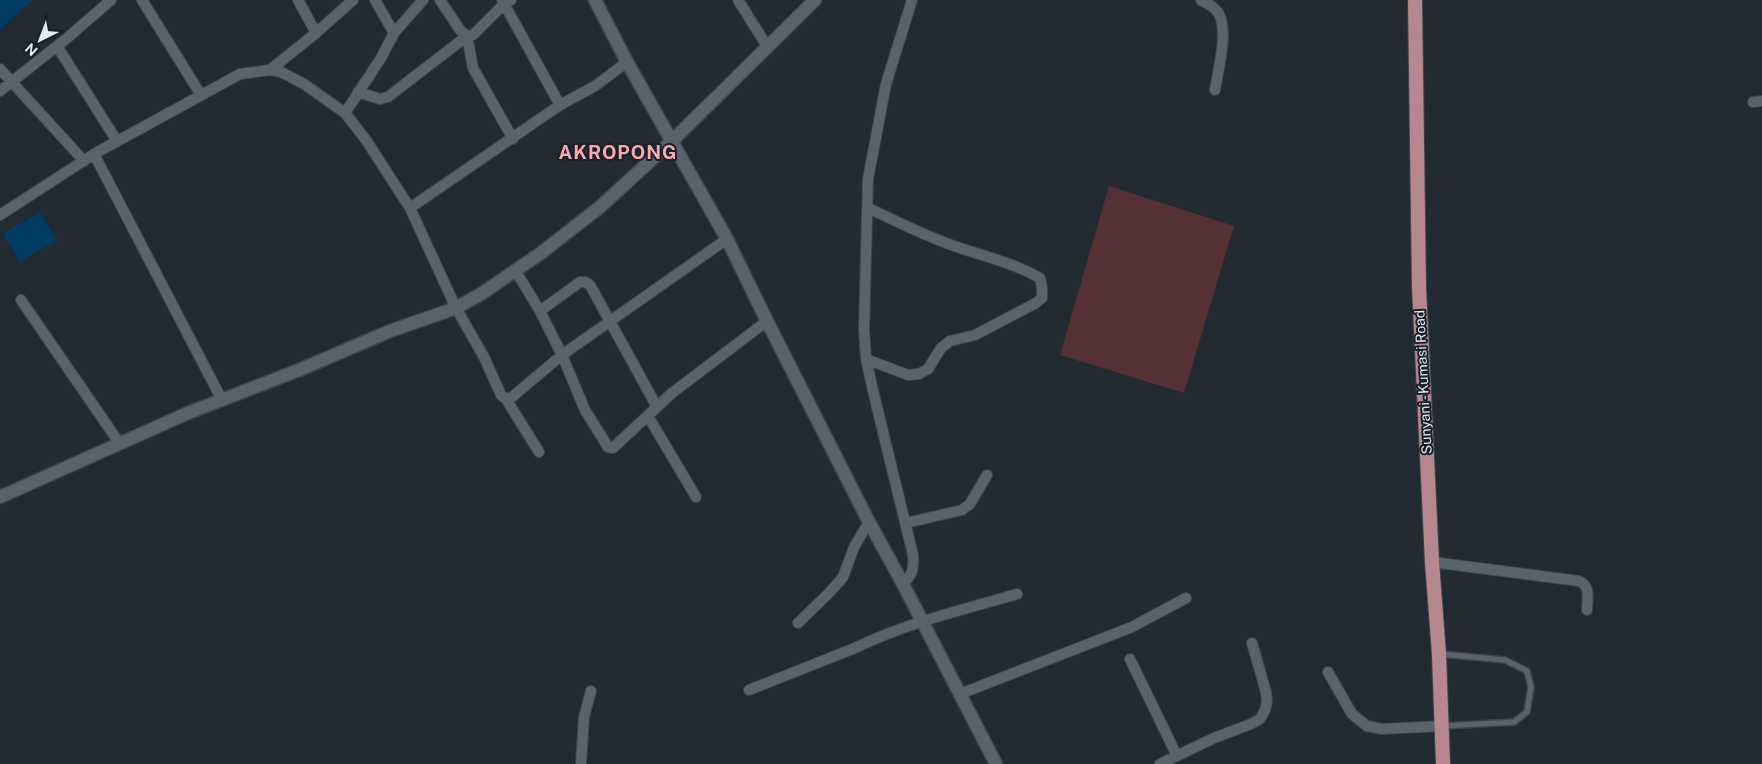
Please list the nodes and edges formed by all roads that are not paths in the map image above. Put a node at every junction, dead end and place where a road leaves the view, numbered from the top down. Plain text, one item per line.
1 (111, 0) edge
2 (142, 0) edge
3 (298, 0) edge
4 (353, 0) edge
5 (375, 0) edge
6 (423, 0) edge
7 (440, 0) edge
8 (595, 0) edge
9 (738, 0) edge
10 (815, 0) edge
11 (912, 0) edge
12 (1202, 0) edge
13 (1414, 0) edge
14 (506, 1) edge
15 (316, 33) junction
16 (394, 33) junction
17 (467, 36) junction
18 (57, 46) junction
19 (767, 46) junction
20 (627, 62) junction
21 (0, 69) edge
22 (270, 70) junction
23 (12, 82) junction
24 (1215, 90) dead end
25 (0, 91) edge
26 (358, 92) junction
27 (201, 95) junction
28 (560, 105) junction
29 (345, 114) junction
30 (513, 139) junction
31 (117, 141) junction
32 (672, 142) junction
33 (94, 154) junction
34 (84, 161) junction
35 (410, 208) junction
36 (868, 208) junction
37 (0, 215) edge
38 (727, 239) junction
39 (515, 270) junction
40 (21, 300) dead end
41 (456, 308) junction
42 (540, 311) junction
43 (609, 322) junction
44 (767, 322) junction
45 (562, 356) junction
46 (866, 359) junction
47 (506, 399) junction
48 (222, 400) junction
49 (657, 407) junction
50 (648, 416) junction
51 (120, 444) junction
52 (539, 452) dead end
53 (987, 475) dead end
54 (0, 497) edge
55 (696, 497) dead end
56 (868, 522) junction
57 (906, 523) junction
58 (1432, 562) junction
59 (903, 584) junction
60 (1017, 594) dead end
61 (1186, 598) dead end
62 (1587, 610) dead end
63 (922, 622) junction
64 (798, 623) dead end
65 (1252, 643) dead end
66 (1439, 654) junction
67 (1130, 659) dead end
68 (1328, 672) dead end
69 (749, 690) dead end
70 (591, 691) dead end
71 (960, 694) junction
72 (1442, 726) junction
73 (1177, 756) junction
74 (581, 764) edge
75 (996, 764) edge
76 (1160, 764) edge
77 (1443, 764) edge

1 - 18 street
2 - 27 street
3 - 15 street
4 - 15 street
5 - 16 street
6 - 16 street
7 - 17 street
8 - 20 street
9 - 19 street
10 - 19 street
11 - 36 street
12 - 24 street
13 - 58 main road, Sunyani - Kumasi Road
14 - 17 street
14 - 28 street
15 - 22 street
16 - 26 street
17 - 26 street
17 - 30 street
18 - 23 street
18 - 31 street
19 - 32 street
20 - 28 street
20 - 32 street
21 - 23 street
22 - 27 street
22 - 29 street
23 - 25 street
23 - 34 street
26 - 29 street
27 - 31 street
28 - 30 street
29 - 35 street
30 - 35 street
31 - 33 street
32 - 38 street
32 - 39 street
33 - 34 street
33 - 48 street
34 - 37 street
35 - 41 street
36 - 46 street
36 - 46 street
38 - 43 street
38 - 44 street
39 - 41 street
39 - 42 street
40 - 51 street
41 - 47 street
41 - 48 street
42 - 43 street
42 - 45 street
43 - 45 street
43 - 49 street
44 - 49 street
44 - 56 street
45 - 47 street
45 - 50 street
46 - 57 street
47 - 52 street
48 - 51 street
49 - 50 street
50 - 55 street
51 - 54 street
53 - 57 street
56 - 59 street
56 - 64 street
57 - 59 street
58 - 62 street
58 - 66 main road, Sunyani - Kumasi Road
59 - 63 street
60 - 63 street
61 - 71 street
63 - 69 street
63 - 71 street
65 - 73 street
66 - 72 main road, Sunyani - Kumasi Road
66 - 72 lane
67 - 73 street
68 - 72 street
70 - 74 street
71 - 75 street
72 - 77 main road, Sunyani - Kumasi Road
73 - 76 street

